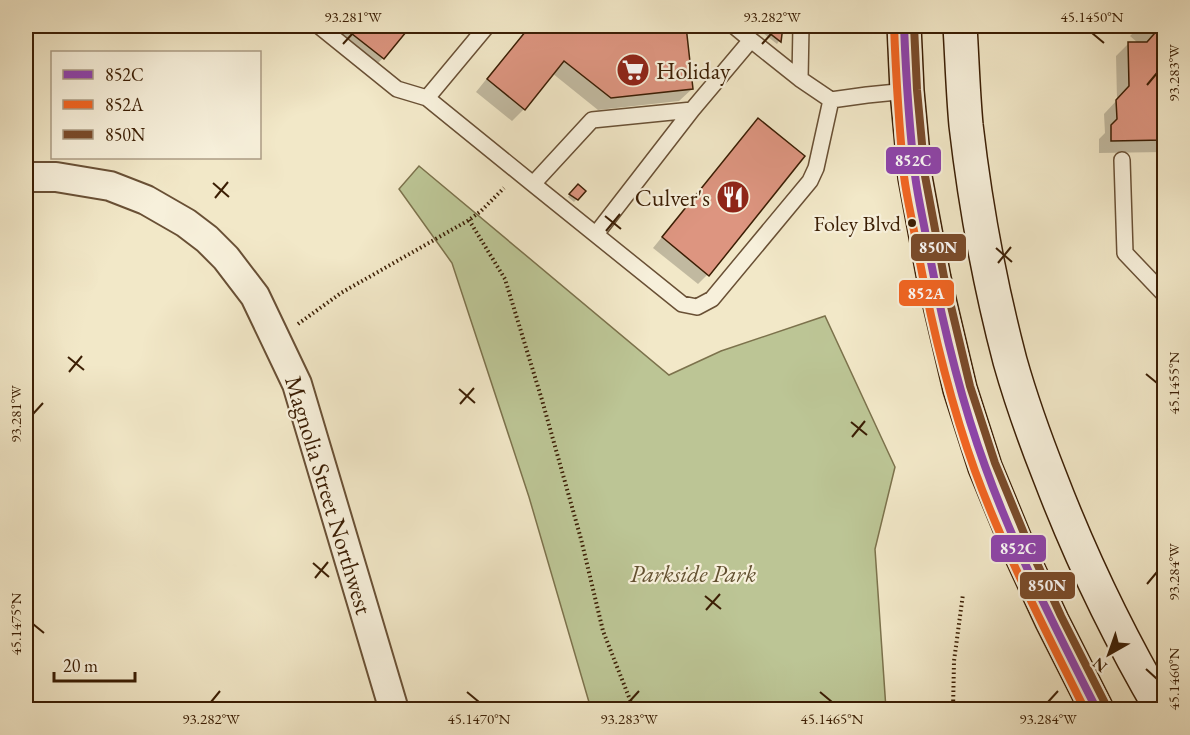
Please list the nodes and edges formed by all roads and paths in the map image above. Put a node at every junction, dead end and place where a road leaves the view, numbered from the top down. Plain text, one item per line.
1 (319, 26) edge
2 (486, 26) edge
3 (734, 26) edge
4 (801, 26) edge
5 (904, 26) edge
6 (960, 26) edge
7 (751, 40) junction
8 (800, 79) junction
9 (907, 91) junction
10 (427, 98) junction
11 (831, 100) junction
12 (692, 110) junction
13 (1122, 160) dead end
14 (518, 171) junction
15 (26, 177) edge
16 (533, 184) junction
17 (469, 220) junction
18 (596, 234) junction
19 (1164, 294) edge
20 (276, 340) junction
21 (963, 594) dead end
22 (394, 710) edge
23 (634, 710) edge
24 (953, 710) edge
25 (1097, 710) edge
26 (1162, 710) edge

1 - 10 lane
2 - 10 lane
3 - 7 lane
4 - 8 lane
5 - 9 main road
6 - 26 main road
7 - 8 lane
7 - 12 lane
8 - 11 lane
9 - 11 lane
9 - 25 main road
10 - 14 lane
11 - 18 lane
12 - 16 lane
12 - 18 lane
13 - 19 lane
14 - 16 lane
14 - 17 path
15 - 20 street, Magnolia Street Northwest
16 - 18 lane
17 - 20 path
17 - 23 path
20 - 22 street, Magnolia Street Northwest
21 - 24 path

